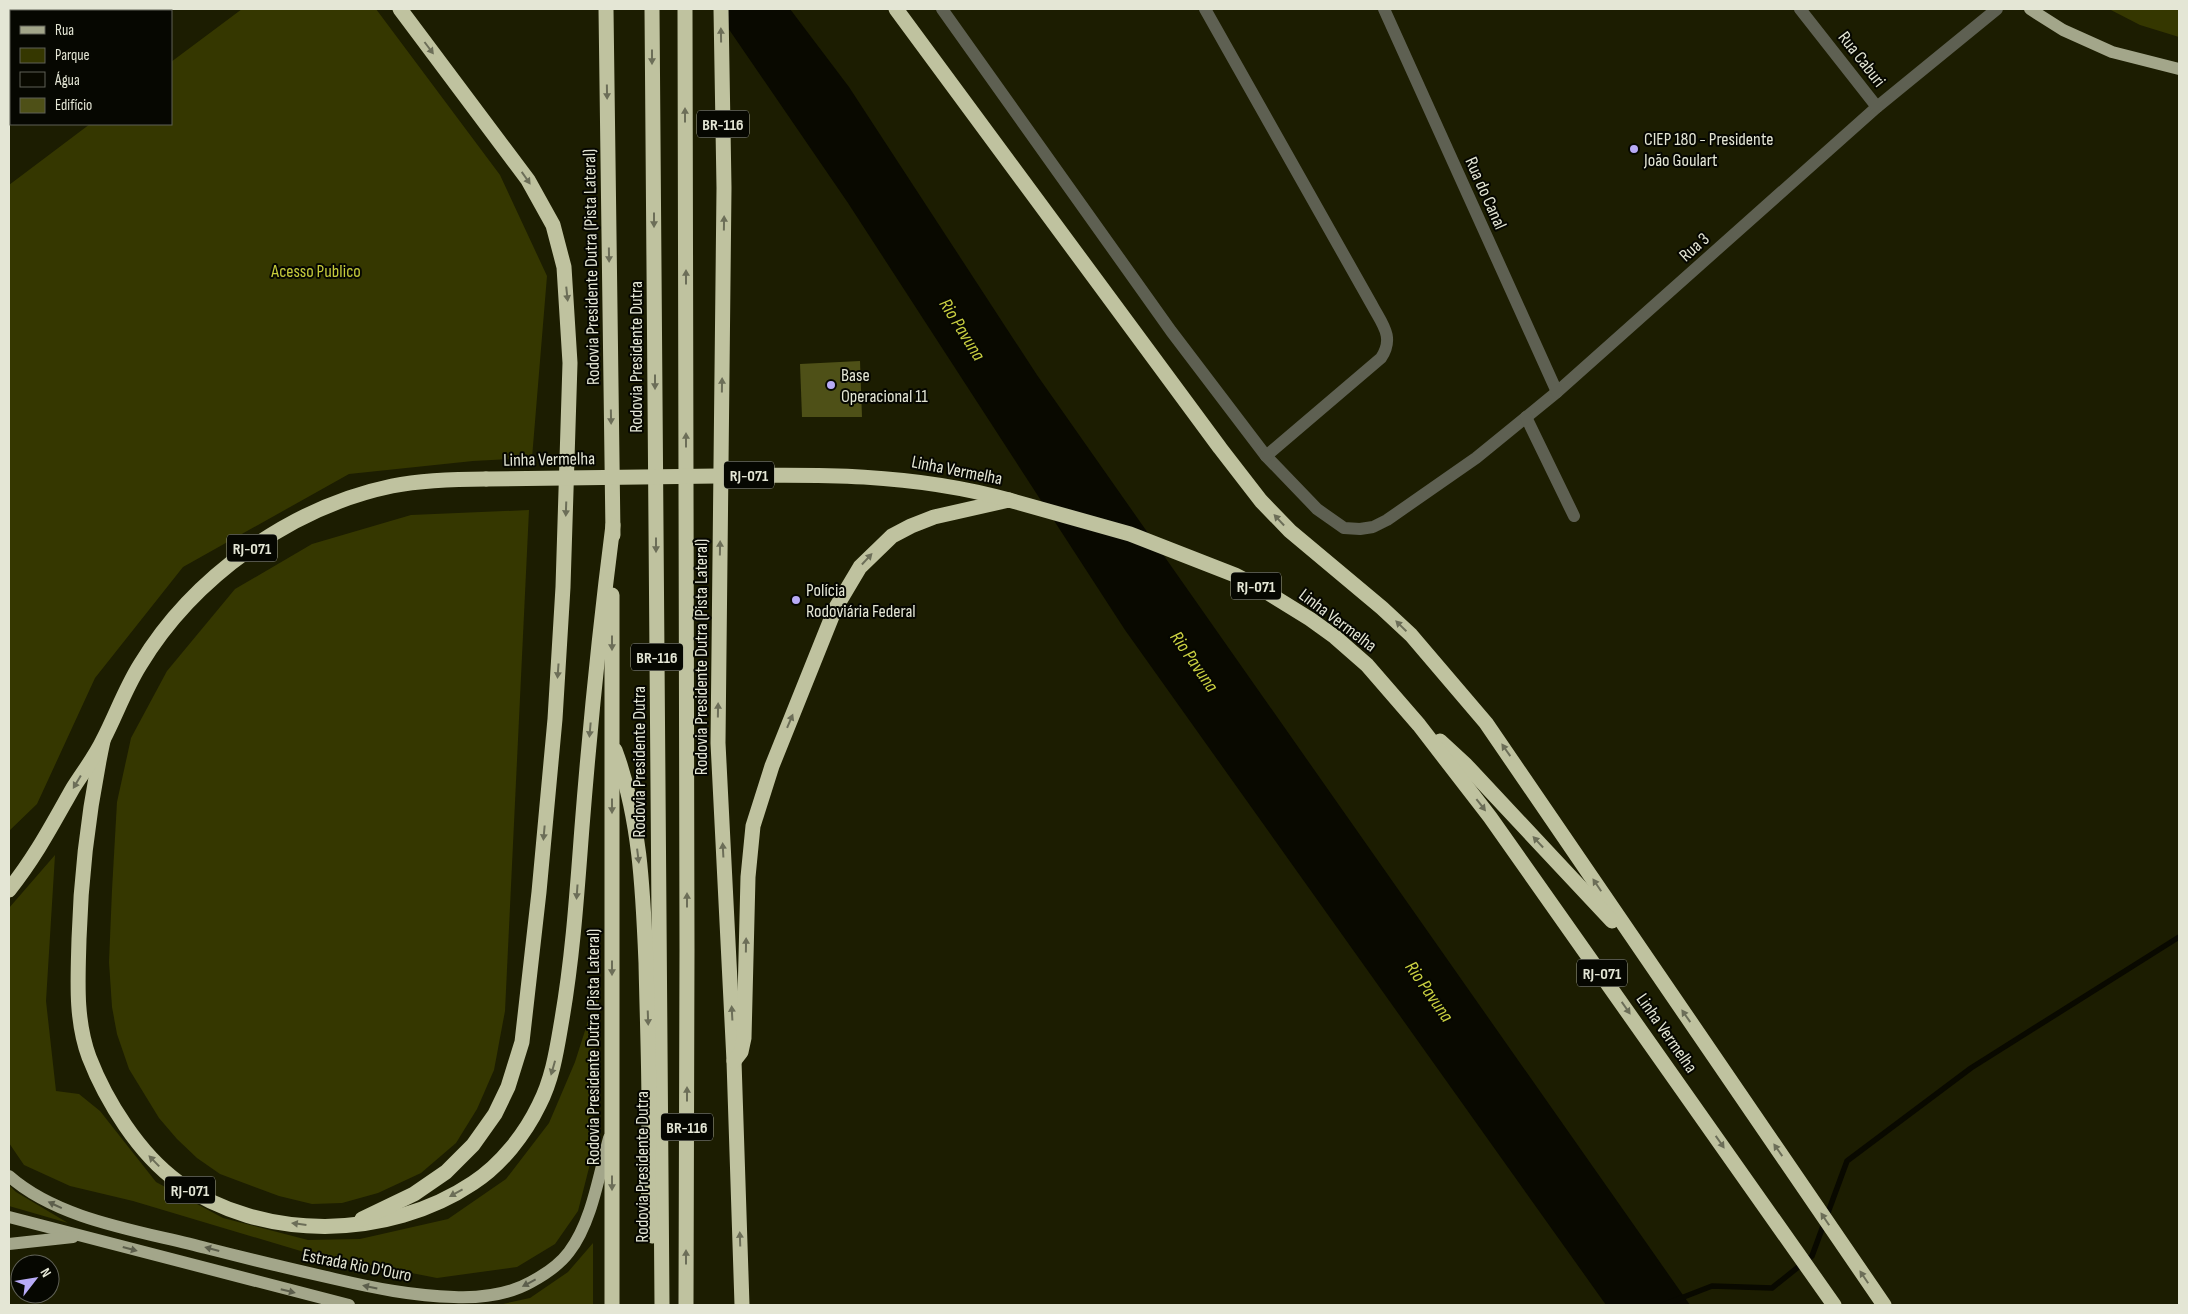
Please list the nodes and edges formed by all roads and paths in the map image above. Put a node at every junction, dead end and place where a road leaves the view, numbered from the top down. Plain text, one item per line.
1 (400, 9) edge
2 (606, 9) edge
3 (652, 9) edge
4 (721, 9) edge
5 (896, 9) edge
6 (942, 9) edge
7 (1205, 9) edge
8 (1384, 9) edge
9 (1800, 9) edge
10 (1997, 9) edge
11 (2030, 9) edge
12 (685, 11) edge
13 (2179, 69) edge
14 (1877, 107) junction
15 (1556, 392) junction
16 (1526, 417) junction
17 (1266, 456) junction
18 (1009, 500) junction
19 (1574, 516) dead end
20 (612, 525) junction
21 (1419, 725) junction
22 (103, 741) junction
23 (612, 741) junction
24 (9, 890) edge
25 (1644, 955) junction
26 (734, 1061) junction
27 (612, 1126) junction
28 (9, 1176) edge
29 (9, 1217) edge
30 (346, 1226) junction
31 (83, 1236) junction
32 (9, 1244) edge
33 (662, 1304) edge
34 (349, 1305) edge
35 (612, 1305) edge
36 (686, 1305) edge
37 (742, 1305) edge
38 (1834, 1305) edge
39 (1884, 1305) edge

1 -> 30 highway
2 -> 20 highway, Rodovia Presidente Dutra (Pista Lateral) / BR-116
3 -> 33 highway, Rodovia Presidente Dutra / BR-116
26 -> 4 highway, Rodovia Presidente Dutra (Pista Lateral) / BR-116
25 -> 5 highway
6 - 17 street, Rua 3
7 - 17 street
8 - 15 street, Rua do Canal
9 - 14 street, Rua Caburi
10 - 14 street, Rua 3
11 - 13 main road
36 -> 12 highway, BR-116
14 - 15 street, Rua 3
15 - 16 street, Rua 3
16 - 17 street, Rua 3
16 - 19 street
18 - 21 highway, Linha Vermelha / RJ-071
18 - 22 highway, Linha Vermelha / RJ-071, bridge
26 -> 18 highway, RJ-071
20 -> 23 highway, Rodovia Presidente Dutra (Pista Lateral) / BR-116
20 -> 30 highway, RJ-071
25 -> 21 highway
21 -> 38 highway, Linha Vermelha / RJ-071
22 -> 24 highway, RJ-071
30 -> 22 highway, RJ-071
23 -> 27 highway, Rodovia Presidente Dutra (Pista Lateral) / BR-116
23 -> 33 highway
39 -> 25 highway, Linha Vermelha / RJ-071
37 -> 26 highway, Rodovia Presidente Dutra (Pista Lateral) / BR-116
27 -> 28 main road, Estrada Rio D'Ouro
27 -> 35 highway, Rodovia Presidente Dutra (Pista Lateral) / BR-116
29 - 31 main road
31 - 32 main road
31 -> 34 main road

